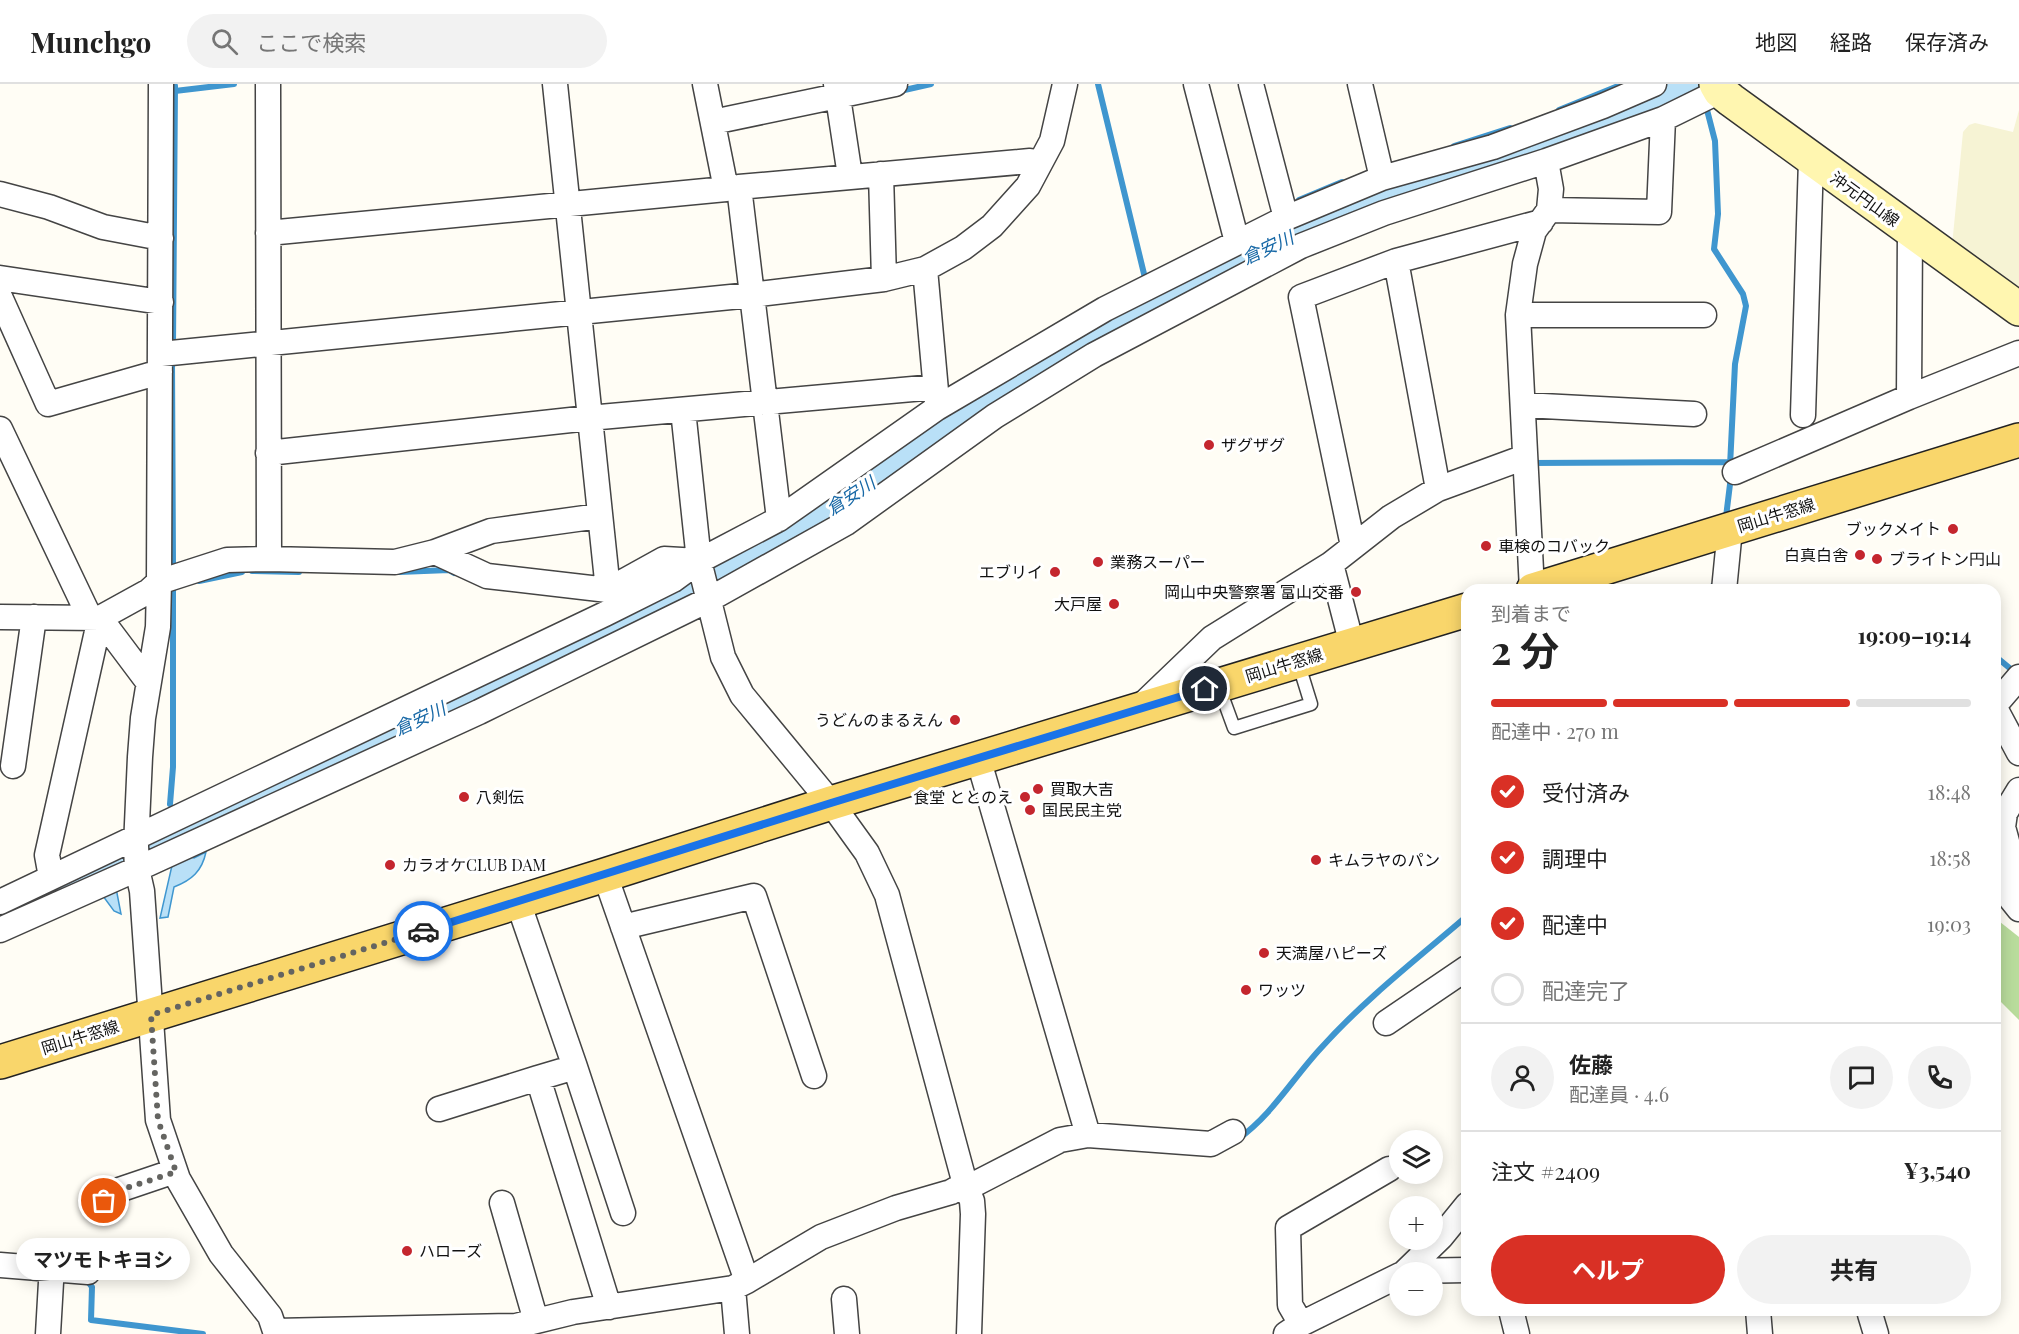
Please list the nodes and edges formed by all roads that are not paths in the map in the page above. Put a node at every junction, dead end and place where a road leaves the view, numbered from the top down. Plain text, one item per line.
1 (161, 84) edge
2 (268, 84) edge
3 (555, 84) edge
4 (705, 84) edge
5 (895, 84) edge
6 (1065, 84) edge
7 (1196, 84) edge
8 (1251, 84) edge
9 (1360, 84) edge
10 (1654, 84) edge
11 (1718, 88) edge
12 (838, 97) edge
13 (1663, 119) junction
14 (719, 121) junction
15 (1811, 160) junction
16 (1546, 161) junction
17 (1040, 164) junction
18 (1380, 172) junction
19 (881, 174) junction
20 (850, 176) junction
21 (733, 188) junction
22 (0, 194) edge
23 (566, 206) junction
24 (1284, 212) junction
25 (1545, 216) junction
26 (1910, 231) junction
27 (268, 233) junction
28 (1236, 236) junction
29 (161, 238) junction
30 (1396, 261) junction
31 (925, 269) junction
32 (0, 278) edge
33 (884, 279) junction
34 (751, 294) junction
35 (0, 297) edge
36 (161, 302) junction
37 (2019, 309) edge
38 (579, 312) junction
39 (1518, 315) junction
40 (1704, 315) dead end
41 (1114, 326) junction
42 (268, 343) junction
43 (2019, 353) edge
44 (166, 358) junction
45 (936, 397) junction
46 (1909, 397) junction
47 (765, 403) junction
48 (1523, 405) junction
49 (683, 410) junction
50 (1694, 414) dead end
51 (1803, 415) dead end
52 (589, 418) junction
53 (0, 429) edge
54 (2019, 440) edge
55 (268, 453) junction
56 (1526, 461) junction
57 (1735, 472) dead end
58 (1438, 489) junction
59 (599, 516) junction
60 (779, 519) junction
61 (1730, 529) junction
62 (1353, 546) junction
63 (435, 552) junction
64 (268, 559) junction
65 (1332, 569) junction
66 (705, 581) junction
67 (159, 582) junction
68 (1533, 584) edge
69 (1552, 584) edge
70 (1725, 584) edge
71 (608, 590) junction
72 (1461, 612) edge
73 (0, 616) edge
74 (34, 622) junction
75 (99, 622) junction
76 (1352, 645) junction
77 (1298, 661) junction
78 (2019, 676) edge
79 (148, 682) junction
80 (1219, 685) junction
81 (2001, 698) edge
82 (1136, 710) junction
83 (2001, 718) edge
84 (2019, 753) edge
85 (978, 758) junction
86 (13, 766) dead end
87 (2019, 790) edge
88 (831, 803) junction
89 (136, 854) junction
90 (605, 875) junction
91 (51, 877) junction
92 (0, 902) edge
93 (518, 902) junction
94 (2019, 909) edge
95 (623, 927) junction
96 (0, 930) edge
97 (1461, 972) edge
98 (151, 1015) junction
99 (1386, 1023) dead end
100 (0, 1062) edge
101 (575, 1067) junction
102 (814, 1076) dead end
103 (538, 1078) junction
104 (440, 1109) dead end
105 (1233, 1132) dead end
106 (1088, 1136) junction
107 (1389, 1169) dead end
108 (176, 1172) junction
109 (967, 1190) junction
110 (104, 1201) dead end
111 (502, 1203) dead end
112 (1461, 1212) edge
113 (623, 1213) dead end
114 (1415, 1262) edge
115 (0, 1265) edge
116 (1461, 1270) edge
117 (1443, 1271) edge
118 (88, 1272) dead end
119 (51, 1281) dead end
120 (1389, 1281) edge
121 (737, 1290) junction
122 (844, 1299) dead end
123 (609, 1307) junction
124 (1512, 1316) edge
125 (1758, 1316) edge
126 (1871, 1316) edge
127 (536, 1321) junction
128 (1294, 1329) edge
129 (276, 1332) edge
130 (48, 1334) edge
131 (737, 1334) edge
132 (847, 1334) edge
133 (969, 1334) edge
134 (1517, 1334) edge
135 (1760, 1334) edge
136 (1876, 1334) edge

1 - 29 street
2 - 27 street
3 - 23 street
4 - 14 street
5 - 12 street
6 - 17 street
7 - 28 street
8 - 24 street
9 - 18 street
10 - 18 street
11 - 13 street
11 - 15 main road, 沖元円山線
12 - 14 street
12 - 20 street
13 - 16 street
13 - 25 street
14 - 21 street
15 - 26 main road, 沖元円山線
15 - 51 street
16 - 25 street
16 - 41 street
17 - 19 street
17 - 31 street
18 - 24 street
19 - 20 street
19 - 33 street
20 - 21 street
21 - 23 street
21 - 34 street
22 - 29 street
23 - 27 street
23 - 38 street
24 - 28 street
25 - 30 street
25 - 39 street
26 - 37 main road, 沖元円山線
26 - 46 street
27 - 42 street
28 - 41 street
29 - 36 street
30 - 58 street
30 - 62 street
31 - 33 street
31 - 45 street
32 - 36 street
33 - 34 street
34 - 38 street
34 - 47 street
35 - 44 street
36 - 44 street
38 - 42 street
38 - 52 street
39 - 40 street
39 - 48 street
41 - 45 street
41 - 66 street
42 - 44 street
42 - 55 street
43 - 46 street
44 - 67 street
45 - 47 street
45 - 60 street
46 - 57 street
47 - 49 street
47 - 60 street
48 - 50 street
48 - 56 street
49 - 52 street
49 - 66 street
52 - 55 street
52 - 59 street
53 - 75 street
54 - 61 main road, 岡山牛窓線
55 - 64 street
56 - 58 street
56 - 68 street
58 - 62 street
59 - 63 street
59 - 71 street
60 - 66 street
61 - 69 main road, 岡山牛窓線
61 - 70 street
62 - 65 street
63 - 64 street
63 - 71 street
64 - 67 street
65 - 76 street
65 - 82 street
66 - 71 street
66 - 88 street
66 - 89 street
66 - 89 street
67 - 75 street
67 - 79 street
72 - 76 main road, 岡山牛窓線
73 - 74 street
74 - 75 street
74 - 86 street
75 - 79 street
75 - 91 street
76 - 77 main road, 岡山牛窓線
77 - 80 main road, 岡山牛窓線
77 - 80 lane
78 - 81 street
79 - 89 street
80 - 82 main road, 岡山牛窓線
82 - 85 main road, 岡山牛窓線
83 - 84 street
85 - 88 main road, 岡山牛窓線
85 - 106 street
87 - 94 street
88 - 90 main road, 岡山牛窓線
88 - 109 street
89 - 91 street
89 - 96 street
89 - 98 street
90 - 93 main road, 岡山牛窓線
90 - 95 street
91 - 92 street
93 - 98 main road, 岡山牛窓線
93 - 101 street
95 - 102 street
95 - 121 street
97 - 99 street
98 - 100 main road, 岡山牛窓線
98 - 108 street
101 - 103 street
101 - 113 street
103 - 104 street
103 - 123 street
105 - 106 street
106 - 109 street
107 - 128 street
108 - 110 street
108 - 129 street
109 - 121 street
109 - 133 street
111 - 127 street
112 - 114 street
115 - 118 street
116 - 117 street
119 - 130 street
120 - 128 street
121 - 123 street
121 - 131 street
122 - 132 street
123 - 127 street
124 - 134 street
125 - 135 street
126 - 136 street
127 - 129 street

